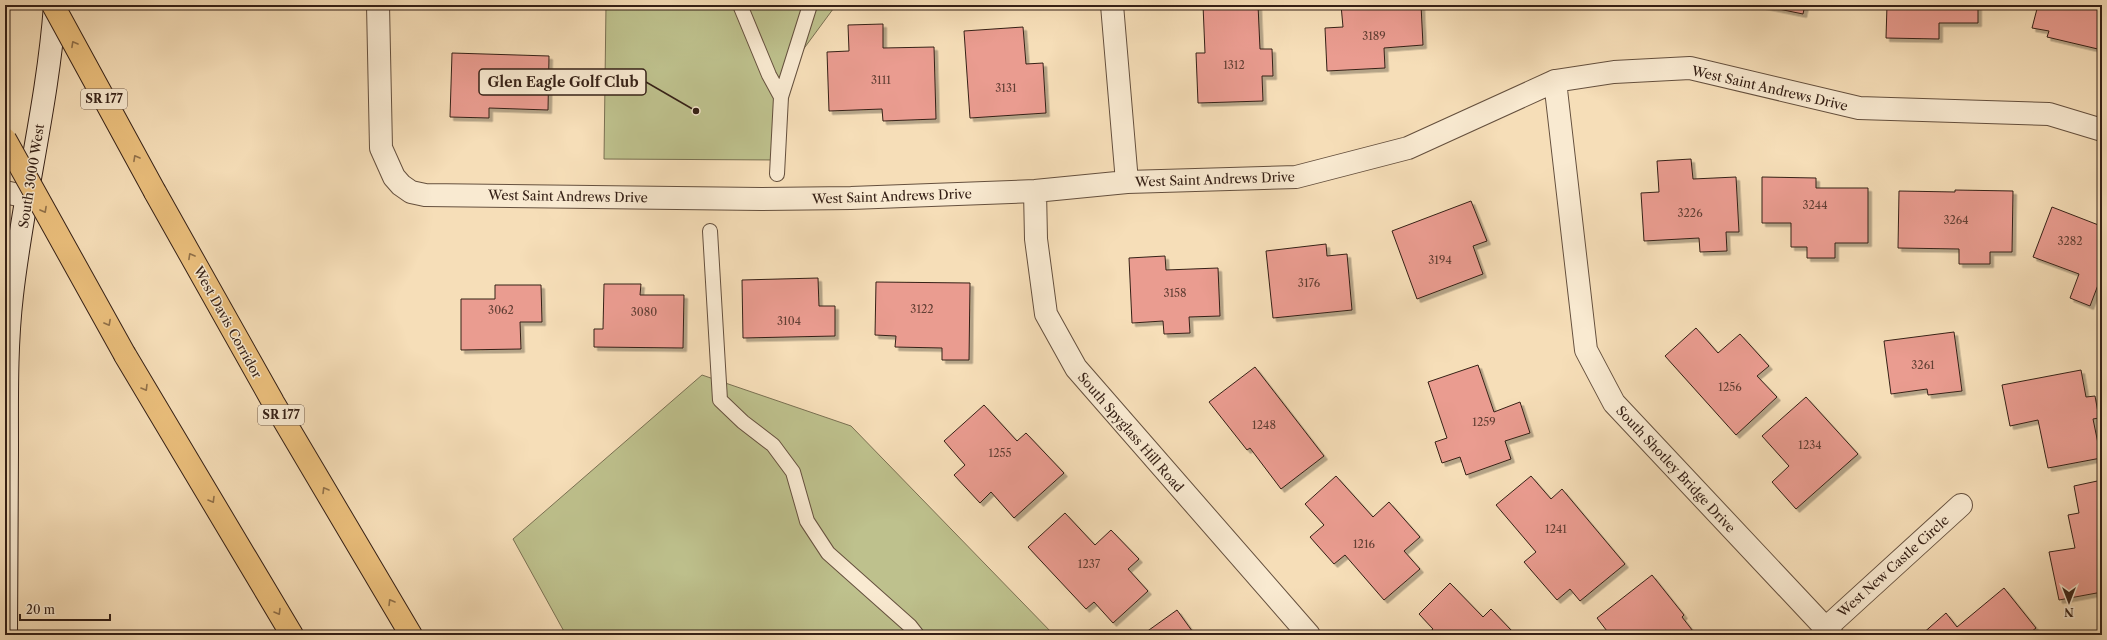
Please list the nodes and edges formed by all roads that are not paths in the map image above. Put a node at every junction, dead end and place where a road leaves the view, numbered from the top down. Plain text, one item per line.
1 (54, 5) edge
2 (378, 5) edge
3 (740, 5) edge
4 (810, 5) edge
5 (1112, 5) edge
6 (1555, 81) junction
7 (781, 98) junction
8 (2102, 130) edge
9 (5, 139) edge
10 (777, 174) dead end
11 (1127, 182) junction
12 (1035, 191) junction
13 (5, 192) edge
14 (27, 197) junction
15 (710, 231) dead end
16 (1961, 505) dead end
17 (1829, 631) edge
18 (6, 635) edge
19 (292, 635) edge
20 (412, 635) edge
21 (917, 635) edge
22 (1309, 635) edge

1 - 14 street, South 3000 West
20 -> 1 highway, West Davis Corridor / SR 177, bridge
2 - 12 street, West Saint Andrews Drive
3 - 7 lane
4 - 7 lane
5 - 11 street
6 - 8 street, West Saint Andrews Drive
6 - 11 street, West Saint Andrews Drive
6 - 17 street, South Shotley Bridge Drive
7 - 10 lane
9 -> 19 highway, bridge
11 - 12 street, West Saint Andrews Drive
12 - 22 street, South Spyglass Hill Road
13 - 14 street
14 - 18 street, South 3000 West
15 - 21 lane
16 - 17 street, West New Castle Circle

